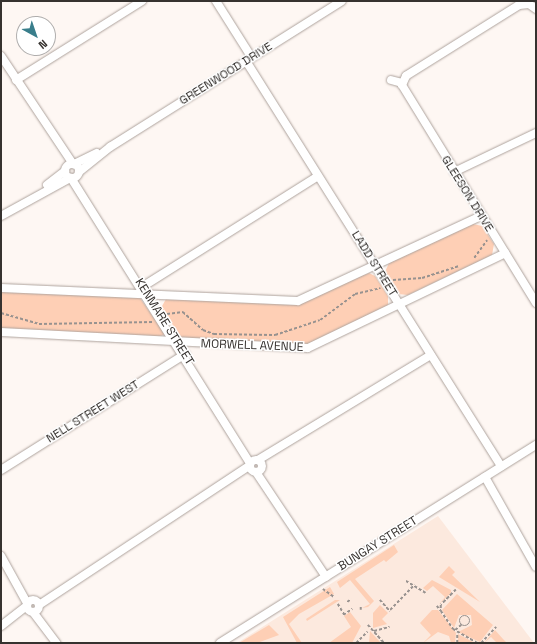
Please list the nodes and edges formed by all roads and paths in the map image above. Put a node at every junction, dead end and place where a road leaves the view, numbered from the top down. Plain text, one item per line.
1 (142, 1) edge
2 (216, 1) edge
3 (342, 1) edge
4 (529, 3) edge
5 (536, 9) edge
6 (1, 56) edge
7 (249, 60) junction
8 (16, 80) junction
9 (391, 80) dead end
10 (402, 83) junction
11 (536, 133) edge
12 (110, 147) junction
13 (69, 167) junction
14 (454, 172) junction
15 (75, 176) junction
16 (318, 176) junction
17 (36, 194) junction
18 (1, 216) edge
19 (481, 216) junction
20 (487, 240) dead end
21 (505, 253) junction
22 (470, 261) dead end
23 (461, 265) dead end
24 (375, 266) junction
25 (386, 284) junction
26 (142, 286) junction
27 (1, 288) edge
28 (147, 295) junction
29 (535, 300) edge
30 (399, 304) junction
31 (1, 313) edge
32 (161, 317) junction
33 (1, 332) edge
34 (177, 341) junction
35 (184, 354) junction
36 (431, 355) junction
37 (536, 445) edge
38 (256, 466) junction
39 (501, 466) junction
40 (1, 470) edge
41 (485, 477) junction
42 (1, 556) edge
43 (536, 567) edge
44 (326, 577) junction
45 (406, 581) dead end
46 (414, 585) junction
47 (322, 587) dead end
48 (456, 590) dead end
49 (426, 593) dead end
50 (334, 597) dead end
51 (350, 599) dead end
52 (380, 600) dead end
53 (346, 602) dead end
54 (338, 604) dead end
55 (33, 606) junction
56 (437, 606) dead end
57 (360, 607) dead end
58 (352, 609) dead end
59 (361, 610) dead end
60 (440, 611) junction
61 (461, 624) junction
62 (368, 625) dead end
63 (1, 626) edge
64 (389, 627) dead end
65 (496, 627) dead end
66 (455, 630) junction
67 (373, 631) junction
68 (367, 632) dead end
69 (458, 632) junction
70 (56, 643) edge
71 (220, 643) edge
72 (356, 643) edge
73 (384, 643) edge
74 (457, 643) edge
75 (477, 643) edge
76 (481, 643) edge

1 - 8 street
2 - 7 street, LADD STREET
3 - 7 street, GREENWOOD DRIVE
4 - 5 street
4 - 10 street
6 - 8 street
7 - 12 street, GREENWOOD DRIVE
7 - 16 street, LADD STREET
8 - 13 street
9 - 10 street
10 - 14 street, GLEESON DRIVE
11 - 14 street
12 - 13 street, GREENWOOD DRIVE
12 - 15 street, GREENWOOD DRIVE
13 - 15 street
13 - 15 street
13 - 17 street, GREENWOOD DRIVE
14 - 19 street, GLEESON DRIVE
15 - 17 street, GREENWOOD DRIVE
15 - 26 street, KENMARE STREET
16 - 24 street, LADD STREET
16 - 26 street
17 - 18 street, GREENWOOD DRIVE
19 - 21 street, GLEESON DRIVE
19 - 24 street
20 - 22 path
21 - 29 street, GLEESON DRIVE
21 - 30 street, MORWELL AVENUE
23 - 25 path
24 - 25 street, LADD STREET
24 - 28 street
25 - 30 street, LADD STREET
25 - 32 path
26 - 28 street, KENMARE STREET
27 - 28 street
28 - 32 street, KENMARE STREET
30 - 34 street, MORWELL AVENUE
30 - 36 street, LADD STREET
31 - 32 path
32 - 34 street, KENMARE STREET
33 - 34 street, MORWELL AVENUE
34 - 35 street, KENMARE STREET
35 - 38 street, KENMARE STREET
35 - 40 street, NELL STREET WEST
36 - 38 street
36 - 39 street, LADD STREET
37 - 39 street, BUNGAY STREET
38 - 44 street, KENMARE STREET
38 - 55 street
39 - 41 street, BUNGAY STREET
41 - 43 street
41 - 44 street, BUNGAY STREET
42 - 55 street
44 - 71 street, BUNGAY STREET
45 - 46 path
46 - 49 path
46 - 52 path
47 - 50 path
48 - 60 path
51 - 53 path
54 - 58 path
55 - 63 street
55 - 70 street
56 - 60 path
57 - 59 path
60 - 66 path
61 - 61 path
61 - 66 path
62 - 67 path
64 - 67 path
65 - 76 path
66 - 69 path
67 - 73 path
68 - 72 path
69 - 74 path
69 - 75 path

